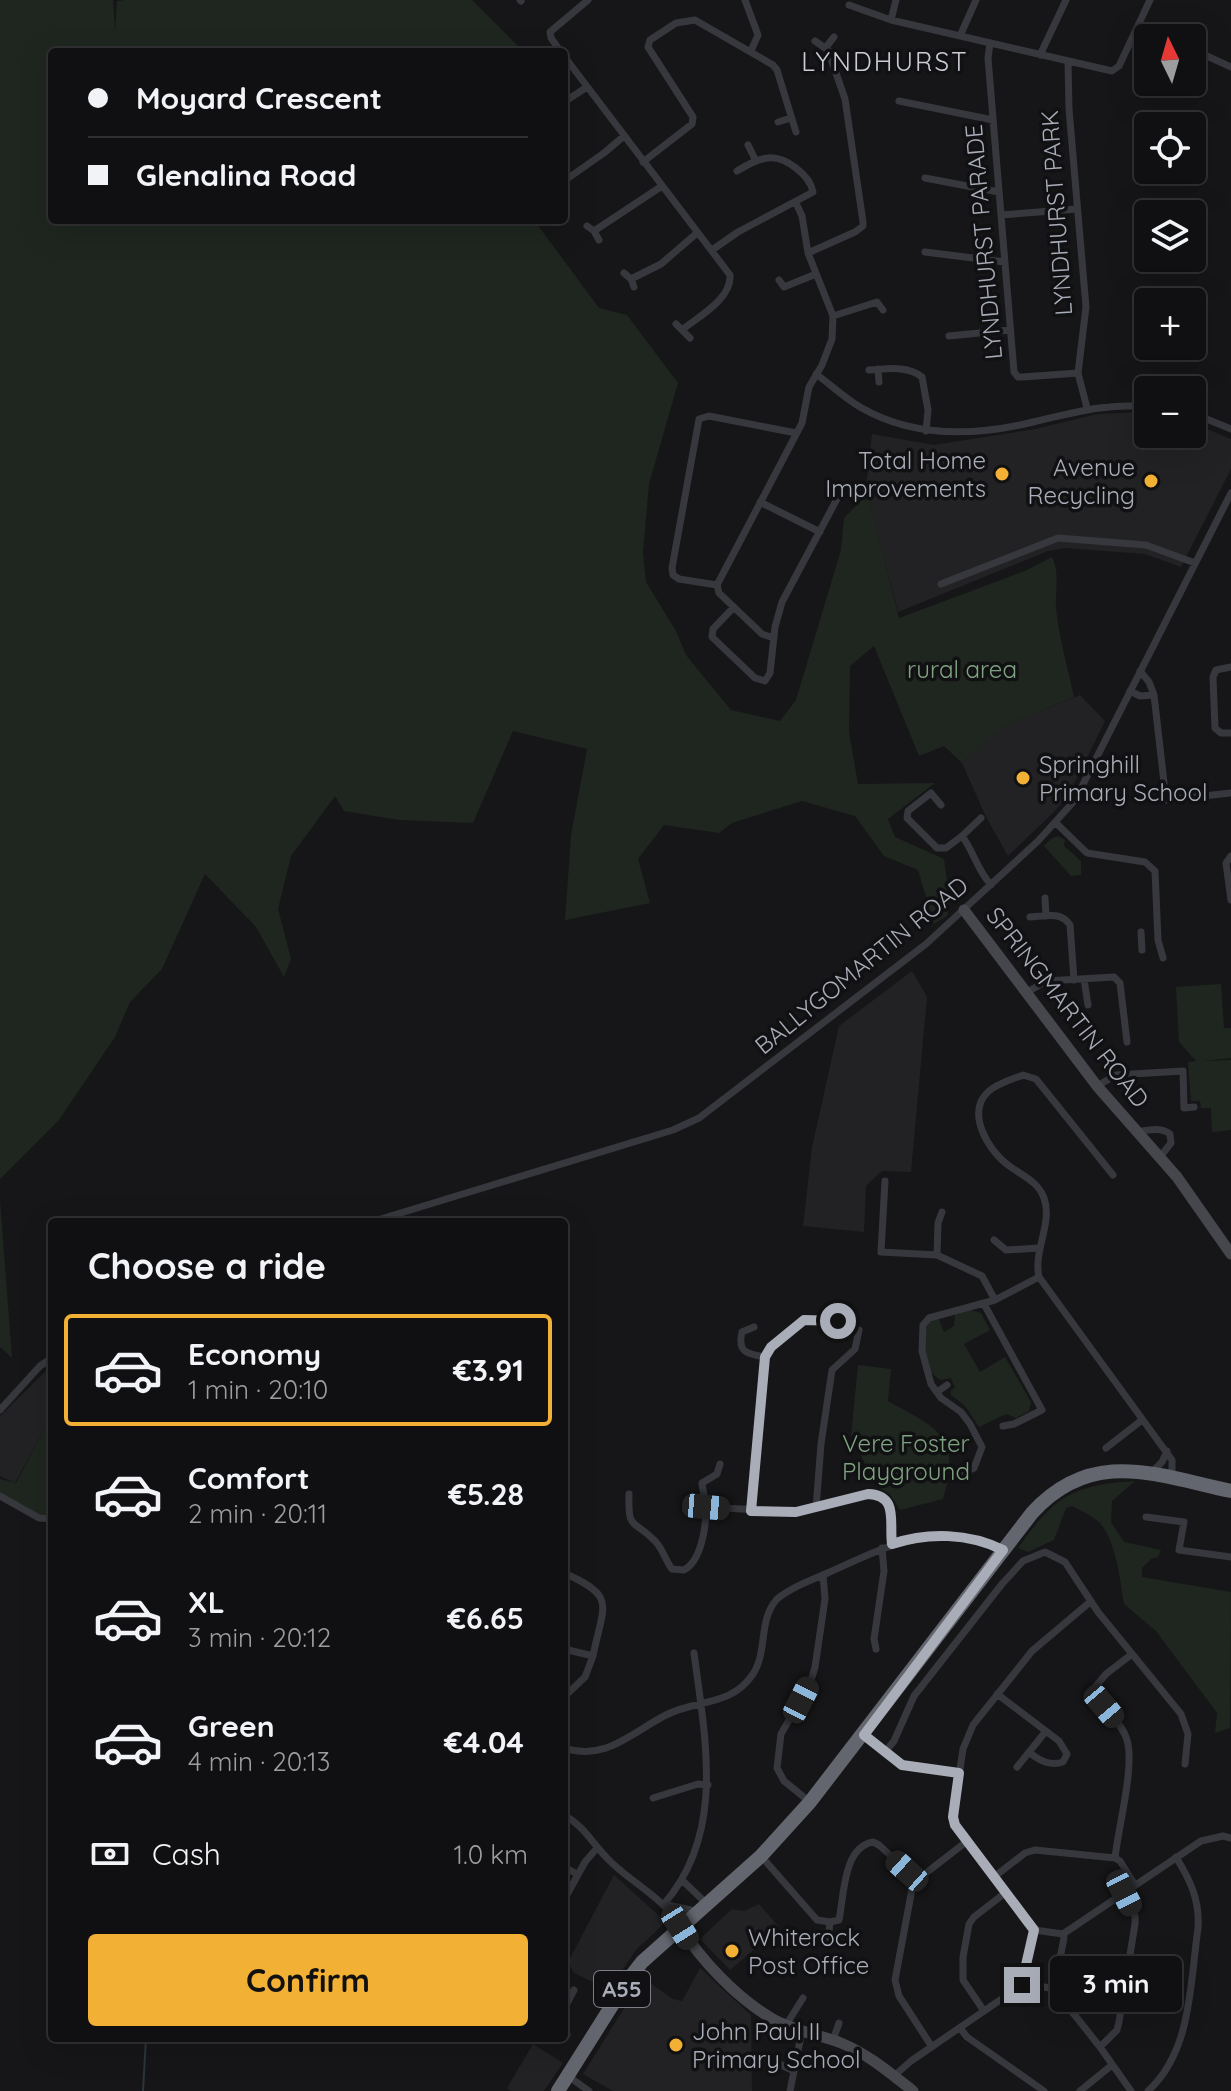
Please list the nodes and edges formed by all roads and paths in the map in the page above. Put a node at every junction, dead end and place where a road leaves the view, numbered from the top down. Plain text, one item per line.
1 (588, 0) edge
2 (745, 0) edge
3 (896, 0) edge
4 (976, 0) edge
5 (1066, 0) edge
6 (1150, 0) edge
7 (849, 5) dead end
8 (891, 20) junction
9 (1139, 24) edge
10 (1134, 34) edge
11 (960, 36) junction
12 (834, 37) dead end
13 (815, 41) dead end
14 (990, 43) junction
15 (826, 47) junction
16 (558, 48) edge
17 (751, 51) junction
18 (1040, 55) junction
19 (1206, 55) edge
20 (568, 62) edge
21 (1068, 62) junction
22 (1231, 67) edge
23 (587, 87) junction
24 (568, 99) edge
25 (899, 101) dead end
26 (791, 118) junction
27 (993, 120) junction
28 (778, 122) dead end
29 (796, 132) dead end
30 (624, 136) junction
31 (748, 145) dead end
32 (756, 161) junction
33 (643, 162) junction
34 (737, 171) dead end
35 (568, 178) edge
36 (925, 178) dead end
37 (662, 186) junction
38 (999, 192) junction
39 (796, 203) junction
40 (1077, 209) junction
41 (1001, 215) junction
42 (697, 233) junction
43 (599, 240) dead end
44 (712, 250) junction
45 (925, 252) dead end
46 (808, 253) junction
47 (1005, 262) junction
48 (816, 274) junction
49 (630, 280) dead end
50 (779, 280) dead end
51 (883, 310) dead end
52 (833, 316) junction
53 (1010, 330) junction
54 (949, 336) dead end
55 (690, 338) dead end
56 (878, 369) junction
57 (869, 370) dead end
58 (1078, 373) junction
59 (816, 374) junction
60 (879, 382) dead end
61 (1134, 406) edge
62 (1087, 408) junction
63 (1206, 419) edge
64 (1231, 429) edge
65 (926, 431) junction
66 (796, 433) junction
67 (1231, 493) edge
68 (838, 497) dead end
69 (760, 502) junction
70 (820, 532) junction
71 (1195, 563) junction
72 (941, 584) dead end
73 (717, 585) junction
74 (734, 607) junction
75 (774, 638) junction
76 (1231, 667) edge
77 (1140, 671) junction
78 (1130, 691) junction
79 (1154, 695) junction
80 (1231, 733) edge
81 (1231, 793) edge
82 (941, 805) dead end
83 (981, 818) dead end
84 (1056, 823) junction
85 (962, 836) junction
86 (1231, 856) edge
87 (991, 885) junction
88 (1045, 898) dead end
89 (1231, 900) edge
90 (964, 910) junction
91 (1046, 916) junction
92 (1030, 917) dead end
93 (1158, 940) junction
94 (1142, 941) dead end
95 (1163, 958) dead end
96 (1084, 979) junction
97 (1074, 980) junction
98 (1026, 993) junction
99 (1088, 1005) dead end
100 (1127, 1042) dead end
101 (1097, 1086) junction
102 (1194, 1107) dead end
103 (1137, 1132) junction
104 (1160, 1157) junction
105 (1113, 1175) dead end
106 (871, 1189) dead end
107 (942, 1212) dead end
108 (384, 1218) edge
109 (994, 1240) dead end
110 (1039, 1248) junction
111 (1231, 1254) edge
112 (937, 1255) junction
113 (1039, 1277) junction
114 (995, 1300) junction
115 (984, 1304) junction
116 (838, 1321) dead end
117 (754, 1327) dead end
118 (859, 1330) dead end
119 (765, 1357) junction
120 (48, 1361) edge
121 (947, 1385) dead end
122 (937, 1392) junction
123 (0, 1410) edge
124 (1142, 1420) junction
125 (1003, 1426) dead end
126 (987, 1433) dead end
127 (978, 1438) junction
128 (1106, 1448) dead end
129 (1167, 1451) junction
130 (720, 1464) dead end
131 (1151, 1473) junction
132 (957, 1476) dead end
133 (1172, 1477) junction
134 (1231, 1491) edge
135 (629, 1494) dead end
136 (0, 1496) edge
137 (706, 1507) junction
138 (816, 1508) junction
139 (751, 1511) junction
140 (1146, 1517) dead end
141 (48, 1519) edge
142 (892, 1544) junction
143 (882, 1548) junction
144 (1003, 1550) junction
145 (1231, 1557) edge
146 (568, 1575) edge
147 (823, 1575) junction
148 (1090, 1602) junction
149 (876, 1649) dead end
150 (568, 1650) edge
151 (694, 1653) dead end
152 (1132, 1654) junction
153 (593, 1656) junction
154 (568, 1694) edge
155 (997, 1694) junction
156 (701, 1706) junction
157 (1046, 1731) junction
158 (864, 1735) junction
159 (568, 1749) edge
160 (885, 1752) junction
161 (1030, 1753) junction
162 (1185, 1764) dead end
163 (1017, 1767) dead end
164 (959, 1773) junction
165 (708, 1785) junction
166 (653, 1798) dead end
167 (810, 1802) junction
168 (568, 1814) edge
169 (1231, 1838) edge
170 (966, 1842) junction
171 (597, 1848) junction
172 (761, 1856) junction
173 (1176, 1857) junction
174 (1115, 1858) junction
175 (568, 1869) edge
176 (577, 1874) junction
177 (994, 1877) junction
178 (917, 1880) junction
179 (683, 1881) junction
180 (1135, 1885) junction
181 (568, 1892) edge
182 (1005, 1893) junction
183 (1124, 1893) junction
184 (664, 1904) junction
185 (702, 1908) junction
186 (830, 1922) junction
187 (680, 1927) junction
188 (1034, 1930) junction
189 (1063, 1934) junction
190 (828, 1942) dead end
191 (1025, 1983) junction
192 (1054, 1989) junction
193 (803, 1998) dead end
194 (984, 2011) junction
195 (839, 2023) dead end
196 (786, 2025) junction
197 (960, 2028) junction
198 (802, 2031) junction
199 (833, 2040) junction
200 (932, 2047) junction
201 (1100, 2047) junction
202 (757, 2057) dead end
203 (1112, 2065) junction
204 (794, 2071) junction
205 (568, 2076) junction
206 (894, 2076) junction
207 (558, 2091) edge
208 (589, 2091) edge
209 (790, 2091) edge
210 (913, 2091) edge
211 (1044, 2091) edge
212 (1080, 2091) edge
213 (1131, 2091) edge
214 (1148, 2091) edge

1 - 16 street
2 - 17 street
3 - 8 street
4 - 11 street
5 - 18 street
6 - 9 street
7 - 8 street
8 - 11 street
10 - 21 street
11 - 14 street
12 - 15 street
13 - 15 street
14 - 18 street
14 - 27 street, LYNDHURST PARADE
15 - 46 street
17 - 26 street
17 - 33 street
18 - 21 street
19 - 22 street
20 - 23 street
21 - 40 street, LYNDHURST PARK
23 - 24 street
23 - 30 street
25 - 27 street
26 - 28 street
26 - 29 street
27 - 38 street, LYNDHURST PARADE
30 - 33 street
30 - 35 street
31 - 32 street
32 - 34 street
32 - 39 street
33 - 37 street
36 - 38 street
37 - 42 street
37 - 43 street
38 - 41 street, LYNDHURST PARADE
39 - 44 street
39 - 46 street
40 - 41 street
40 - 58 street, LYNDHURST PARK
41 - 47 street, LYNDHURST PARADE
42 - 44 street
42 - 49 street
44 - 55 street
45 - 47 street
46 - 48 street
47 - 53 street, LYNDHURST PARADE
48 - 50 street
48 - 52 street
51 - 52 street
52 - 59 street
53 - 54 street
53 - 58 street, LYNDHURST PARADE
56 - 57 street
56 - 60 street
56 - 65 street
58 - 62 street, LYNDHURST PARK
59 - 65 street
59 - 66 street
61 - 62 street
62 - 65 street
63 - 64 street
66 - 69 street
66 - 73 street
67 - 71 street, BALLYGOMARTIN ROAD
68 - 70 street
69 - 70 street
69 - 73 street
70 - 75 street
71 - 72 street
71 - 77 street, BALLYGOMARTIN ROAD
73 - 74 street
74 - 75 street
74 - 75 street
76 - 80 street
77 - 78 street, BALLYGOMARTIN ROAD
77 - 79 street
78 - 79 street
78 - 84 street, BALLYGOMARTIN ROAD
79 - 81 street
82 - 85 street
83 - 85 street
84 - 87 street, BALLYGOMARTIN ROAD
84 - 93 street
85 - 87 street
86 - 89 street
87 - 90 street, BALLYGOMARTIN ROAD
88 - 91 street
90 - 98 street, SPRINGMARTIN ROAD
90 - 108 street, BALLYGOMARTIN ROAD
91 - 92 street
91 - 97 street
93 - 94 street
93 - 95 street
96 - 97 street
96 - 99 street
96 - 100 street
97 - 98 street
98 - 101 street, SPRINGMARTIN ROAD
101 - 102 street
101 - 103 street, SPRINGMARTIN ROAD
103 - 104 street, SPRINGMARTIN ROAD
103 - 104 street, SPRINGMARTIN ROAD
104 - 111 street, SPRINGMARTIN ROAD
105 - 110 street
106 - 112 street
107 - 112 street
109 - 110 street
110 - 113 street
112 - 114 street
113 - 114 street
113 - 124 street
114 - 115 street
115 - 122 street
115 - 125 street
116 - 119 street
117 - 119 street
118 - 138 street
119 - 139 street
120 - 123 street
121 - 122 street
122 - 127 street
124 - 128 street
124 - 129 street
126 - 127 street
127 - 132 street
129 - 131 street
129 - 133 street
130 - 137 street
131 - 133 highway, A55
131 - 144 highway, A55
133 - 134 highway, A55
135 - 137 street
136 - 141 street
137 - 139 street
138 - 139 street
138 - 142 street
140 - 145 street
142 - 143 street
142 - 144 street
143 - 147 street
143 - 149 street
144 - 158 highway, A55
146 - 153 street
147 - 156 street
147 - 167 street
148 - 152 street
148 - 155 street
148 - 160 street
150 - 153 street
151 - 156 street
152 - 162 street
152 - 174 street
153 - 154 street
155 - 157 street
155 - 164 street
156 - 159 street
156 - 165 street
157 - 161 street
157 - 161 street
158 - 160 street
158 - 167 highway, A55
160 - 164 street
161 - 163 street
164 - 170 street
165 - 166 street
165 - 179 street
167 - 172 highway, A55
168 - 171 street
169 - 173 street
170 - 177 street
170 - 178 street
171 - 176 street
171 - 184 street
172 - 185 highway, A55
172 - 186 street
173 - 180 street
173 - 214 street
174 - 177 street
174 - 180 street
175 - 176 street
176 - 181 street
177 - 182 street
178 - 186 street
178 - 200 street
179 - 184 street
179 - 185 street
180 - 183 street
182 - 188 street
182 - 194 street
183 - 189 street
183 - 201 street
184 - 185 street
184 - 187 street
185 - 187 highway, A55
186 - 190 street
187 - 196 street
187 - 205 highway, A55
188 - 189 street
188 - 191 street
189 - 192 street
191 - 192 street
191 - 194 street
192 - 201 street
193 - 196 street
194 - 197 street
195 - 199 street
196 - 198 street
197 - 200 street
197 - 211 street
198 - 199 street
198 - 204 street
199 - 206 street
200 - 206 street
201 - 203 street
202 - 204 street
203 - 212 street
203 - 213 street
204 - 209 street
205 - 207 highway, A55
205 - 208 street
206 - 210 street

